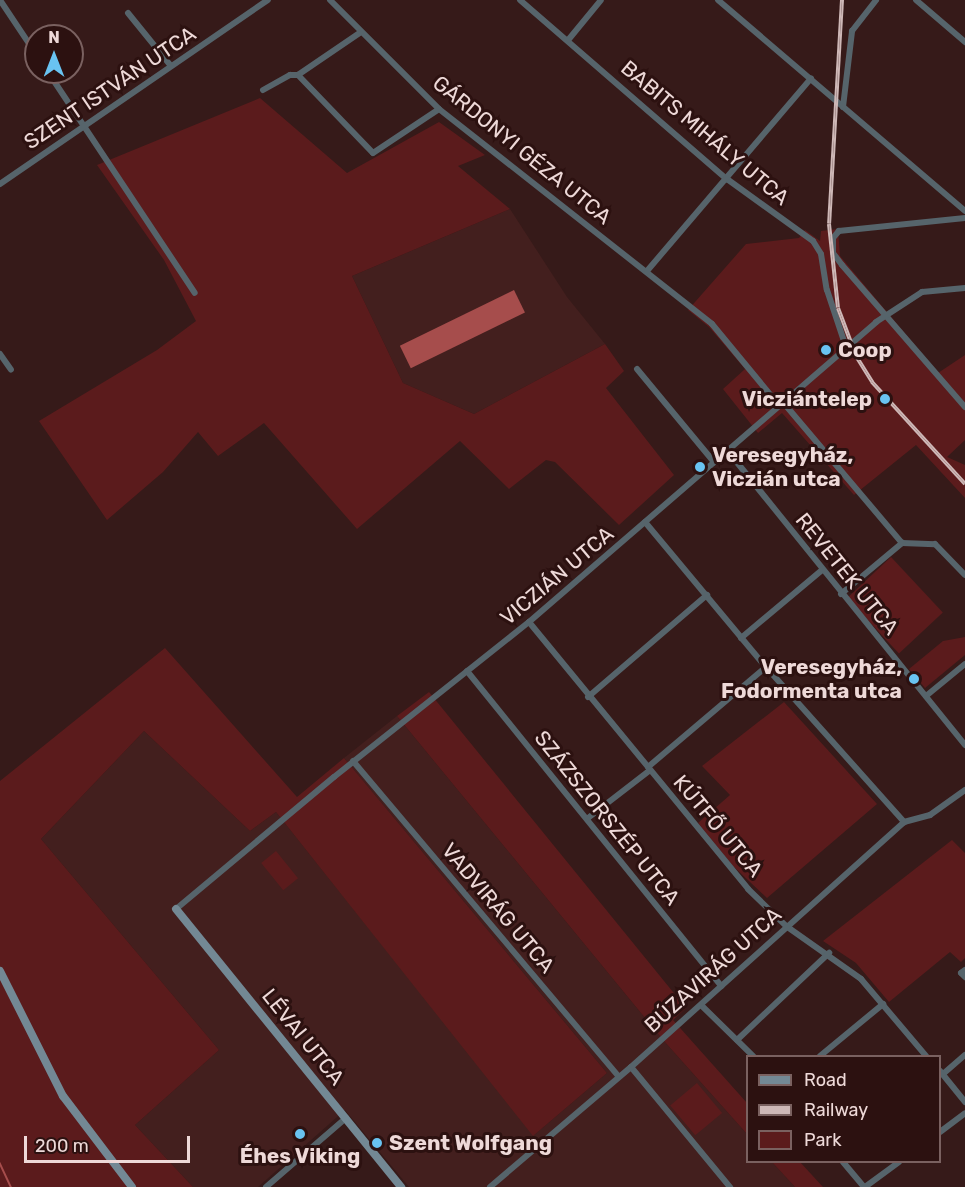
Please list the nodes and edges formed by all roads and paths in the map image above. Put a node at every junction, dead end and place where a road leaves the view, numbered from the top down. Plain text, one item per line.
1 (0, 0) edge
2 (268, 0) edge
3 (330, 0) edge
4 (520, 0) edge
5 (601, 0) edge
6 (718, 0) edge
7 (876, 0) edge
8 (916, 0) edge
9 (128, 14) dead end
10 (361, 32) junction
11 (24, 36) edge
12 (568, 39) junction
13 (965, 42) edge
14 (171, 66) junction
15 (298, 75) junction
16 (811, 78) junction
17 (56, 84) edge
18 (263, 90) dead end
19 (843, 107) junction
20 (439, 109) junction
21 (84, 124) junction
22 (727, 179) junction
23 (0, 184) edge
24 (965, 211) edge
25 (965, 218) edge
26 (647, 271) junction
27 (965, 288) edge
28 (195, 293) dead end
29 (885, 316) junction
30 (846, 347) junction
31 (0, 354) edge
32 (637, 369) dead end
33 (11, 370) dead end
34 (780, 403) junction
35 (965, 407) edge
36 (727, 450) junction
37 (714, 462) junction
38 (645, 522) junction
39 (902, 543) junction
40 (822, 570) junction
41 (965, 575) edge
42 (841, 594) junction
43 (707, 595) junction
44 (529, 622) junction
45 (741, 638) junction
46 (965, 663) edge
47 (766, 667) junction
48 (467, 671) junction
49 (926, 696) junction
50 (588, 697) junction
51 (965, 745) edge
52 (353, 761) junction
53 (649, 769) junction
54 (965, 790) edge
55 (588, 818) junction
56 (904, 822) junction
57 (176, 909) joint
58 (786, 926) junction
59 (829, 953) junction
60 (965, 970) edge
61 (0, 971) edge
62 (965, 977) edge
63 (721, 986) junction
64 (883, 1004) junction
65 (700, 1005) junction
66 (737, 1040) junction
67 (752, 1055) edge
68 (821, 1055) edge
69 (924, 1055) edge
70 (965, 1055) edge
71 (631, 1068) junction
72 (941, 1073) edge
73 (618, 1076) junction
74 (965, 1102) edge
75 (965, 1113) edge
76 (346, 1118) junction
77 (941, 1131) edge
78 (845, 1163) edge
79 (896, 1163) edge
80 (132, 1187) edge
81 (266, 1187) edge
82 (401, 1187) edge
83 (490, 1187) edge
84 (730, 1187) edge
85 (864, 1187) edge

1 - 11 street
2 - 14 street, SZENT ISTVÁN UTCA
3 - 10 street, GÁRDONYI GÉZA UTCA
4 - 12 street, BABITS MIHÁLY UTCA
5 - 12 street
6 - 16 street
7 - 19 street
8 - 13 street
9 - 14 street
10 - 15 street
10 - 20 street, GÁRDONYI GÉZA UTCA
12 - 22 street, BABITS MIHÁLY UTCA
14 - 21 street, SZENT ISTVÁN UTCA
15 - 18 street
15 - 20 street
16 - 19 street
16 - 22 street
17 - 21 street
19 - 24 street
20 - 26 street, GÁRDONYI GÉZA UTCA
21 - 23 street, SZENT ISTVÁN UTCA
21 - 28 street
22 - 26 street
22 - 30 street, BABITS MIHÁLY UTCA
25 - 29 street
26 - 34 street, GÁRDONYI GÉZA UTCA
27 - 29 street, VICZIÁN UTCA
29 - 30 street, VICZIÁN UTCA
29 - 35 street
30 - 34 street, VICZIÁN UTCA
31 - 33 street
32 - 37 street
34 - 36 street, VICZIÁN UTCA
34 - 39 street, GÁRDONYI GÉZA UTCA
36 - 37 street, VICZIÁN UTCA
36 - 40 street, REVETEK UTCA
37 - 38 street, VICZIÁN UTCA
38 - 43 street
38 - 44 street, VICZIÁN UTCA
39 - 41 street
39 - 42 street
40 - 42 street, REVETEK UTCA
40 - 45 street
42 - 49 street, REVETEK UTCA
43 - 45 street
43 - 50 street
44 - 48 street, VICZIÁN UTCA
44 - 50 street, KÚTFŐ UTCA
45 - 47 street
46 - 49 street
47 - 53 street
47 - 56 street
48 - 52 street, VICZIÁN UTCA
48 - 55 street, SZÁZSZORSZÉP UTCA
49 - 51 street, REVETEK UTCA
50 - 53 street, KÚTFŐ UTCA
52 - 57 street, VICZIÁN UTCA
52 - 73 street, VADVIRÁG UTCA
53 - 55 street
53 - 58 street, KÚTFŐ UTCA
54 - 56 street, BÚZAVIRÁG UTCA
55 - 63 street, SZÁZSZORSZÉP UTCA
56 - 58 street, BÚZAVIRÁG UTCA
57 - 76 street, LÉVAI UTCA
58 - 59 street, KÚTFŐ UTCA
58 - 63 street, BÚZAVIRÁG UTCA
59 - 64 street, KÚTFŐ UTCA
59 - 66 street
60 - 62 street
61 - 80 street
63 - 65 street, BÚZAVIRÁG UTCA
64 - 68 street
64 - 69 street, KÚTFŐ UTCA
65 - 66 street
65 - 71 street, BÚZAVIRÁG UTCA
66 - 67 street
70 - 72 street
71 - 73 street, BÚZAVIRÁG UTCA
71 - 84 street
72 - 74 street
73 - 83 street, BÚZAVIRÁG UTCA
75 - 77 street
76 - 81 street
76 - 82 street, LÉVAI UTCA
78 - 85 street
79 - 85 street

